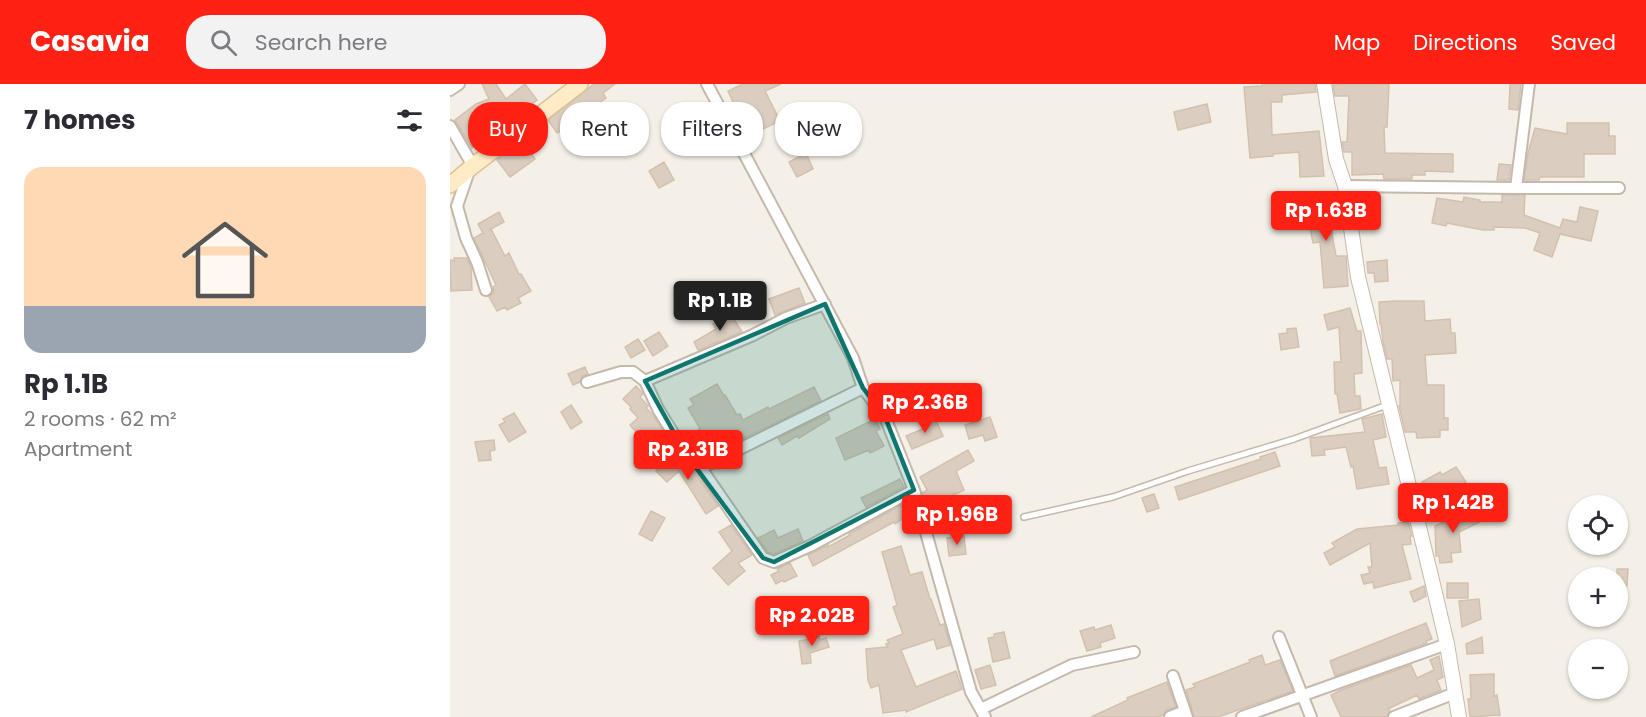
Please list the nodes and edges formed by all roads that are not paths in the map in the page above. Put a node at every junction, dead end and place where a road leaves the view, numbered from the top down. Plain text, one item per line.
1 (459, 84) edge
2 (580, 84) edge
3 (707, 84) edge
4 (1324, 84) edge
5 (1529, 84) edge
6 (450, 90) edge
7 (450, 126) edge
8 (471, 168) junction
9 (450, 185) edge
10 (1345, 186) junction
11 (1516, 188) junction
12 (1619, 188) dead end
13 (486, 290) dead end
14 (825, 304) junction
15 (645, 381) junction
16 (587, 382) dead end
17 (863, 388) junction
18 (1388, 404) junction
19 (701, 468) junction
20 (914, 490) junction
21 (1024, 517) dead end
22 (1279, 637) dead end
23 (1447, 644) junction
24 (1134, 652) dead end
25 (1173, 676) dead end
26 (1455, 693) junction
27 (1303, 696) junction
28 (983, 713) edge
29 (1186, 714) edge
30 (1170, 717) edge
31 (1242, 717) edge
32 (1311, 717) edge
33 (1394, 717) edge
34 (1459, 717) edge

1 - 6 street
2 - 8 main road
3 - 14 street
4 - 10 street
5 - 11 street
7 - 8 street
8 - 9 main road
8 - 13 street
10 - 11 street
10 - 18 street
11 - 12 street
14 - 15 street
14 - 17 street
15 - 16 street
15 - 19 street
17 - 19 street
17 - 20 street
18 - 21 lane
18 - 23 street
19 - 20 street
20 - 28 street
22 - 27 street
23 - 26 street
23 - 27 street
24 - 28 street
25 - 29 street
26 - 33 street
26 - 34 street
27 - 31 street
27 - 32 street
29 - 30 street

